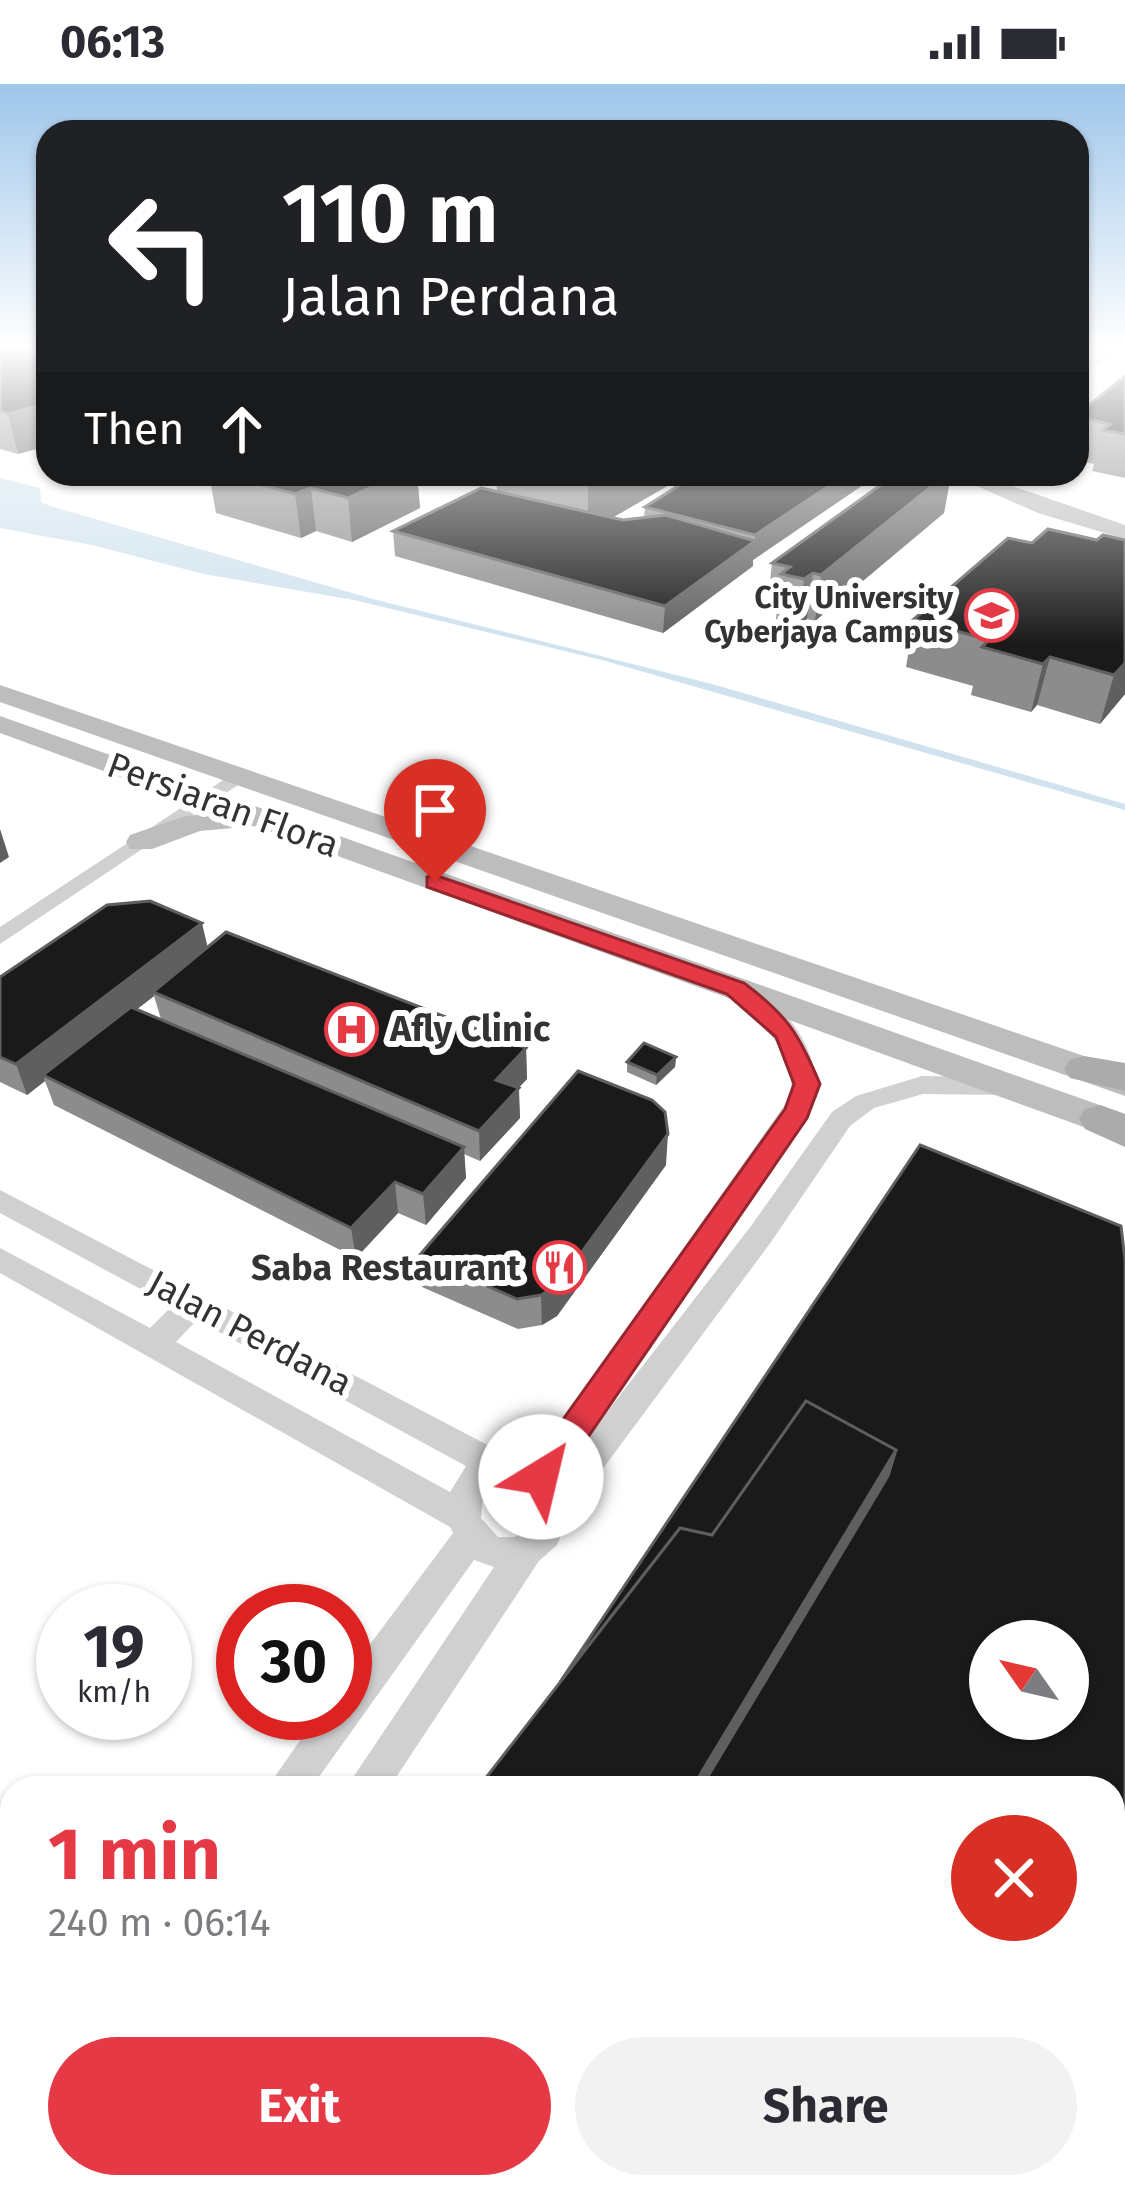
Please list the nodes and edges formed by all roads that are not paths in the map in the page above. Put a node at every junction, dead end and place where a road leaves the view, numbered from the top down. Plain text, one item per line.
1 (990, 486) edge
2 (1027, 486) edge
3 (1125, 520) edge
4 (1125, 532) edge
5 (0, 693) edge
6 (0, 724) edge
7 (230, 771) junction
8 (140, 775) junction
9 (194, 795) junction
10 (284, 828) junction
11 (136, 834) junction
12 (0, 915) edge
13 (0, 938) edge
14 (735, 988) junction
15 (1084, 1069) joint
16 (1125, 1080) edge
17 (1008, 1086) junction
18 (1117, 1126) edge
19 (0, 1201) edge
20 (104, 1255) junction
21 (0, 1258) edge
22 (64, 1293) junction
23 (194, 1303) junction
24 (155, 1343) junction
25 (498, 1468) junction
26 (549, 1491) junction
27 (466, 1526) junction
28 (529, 1546) junction
29 (372, 1669) edge
30 (323, 1740) edge
31 (296, 1776) edge
32 (374, 1776) edge

1 - 4 main road
2 - 3 main road
5 - 7 main road, Persiaran Flora
6 - 8 main road, Persiaran Flora
7 - 9 street
7 - 15 main road, Persiaran Flora
8 - 9 main road, Persiaran Flora
8 - 11 main road
9 - 10 main road, Persiaran Flora
9 - 11 street
10 - 11 main road
10 - 14 main road, Persiaran Flora
11 - 12 street
11 - 13 street
14 - 17 main road, Persiaran Flora
14 - 26 street
15 - 16 main road
17 - 18 main road, Persiaran Flora
17 - 26 street
19 - 20 street, Jalan Perdana
20 - 22 street
20 - 23 street, Jalan Perdana
21 - 22 street, Jalan Perdana
22 - 24 street, Jalan Perdana
23 - 24 street
23 - 25 street, Jalan Perdana
24 - 27 street, Jalan Perdana
25 - 26 street, Jalan Perdana
25 - 27 street
26 - 28 street
27 - 28 street, Jalan Perdana
27 - 29 street
28 - 32 street
30 - 31 street

